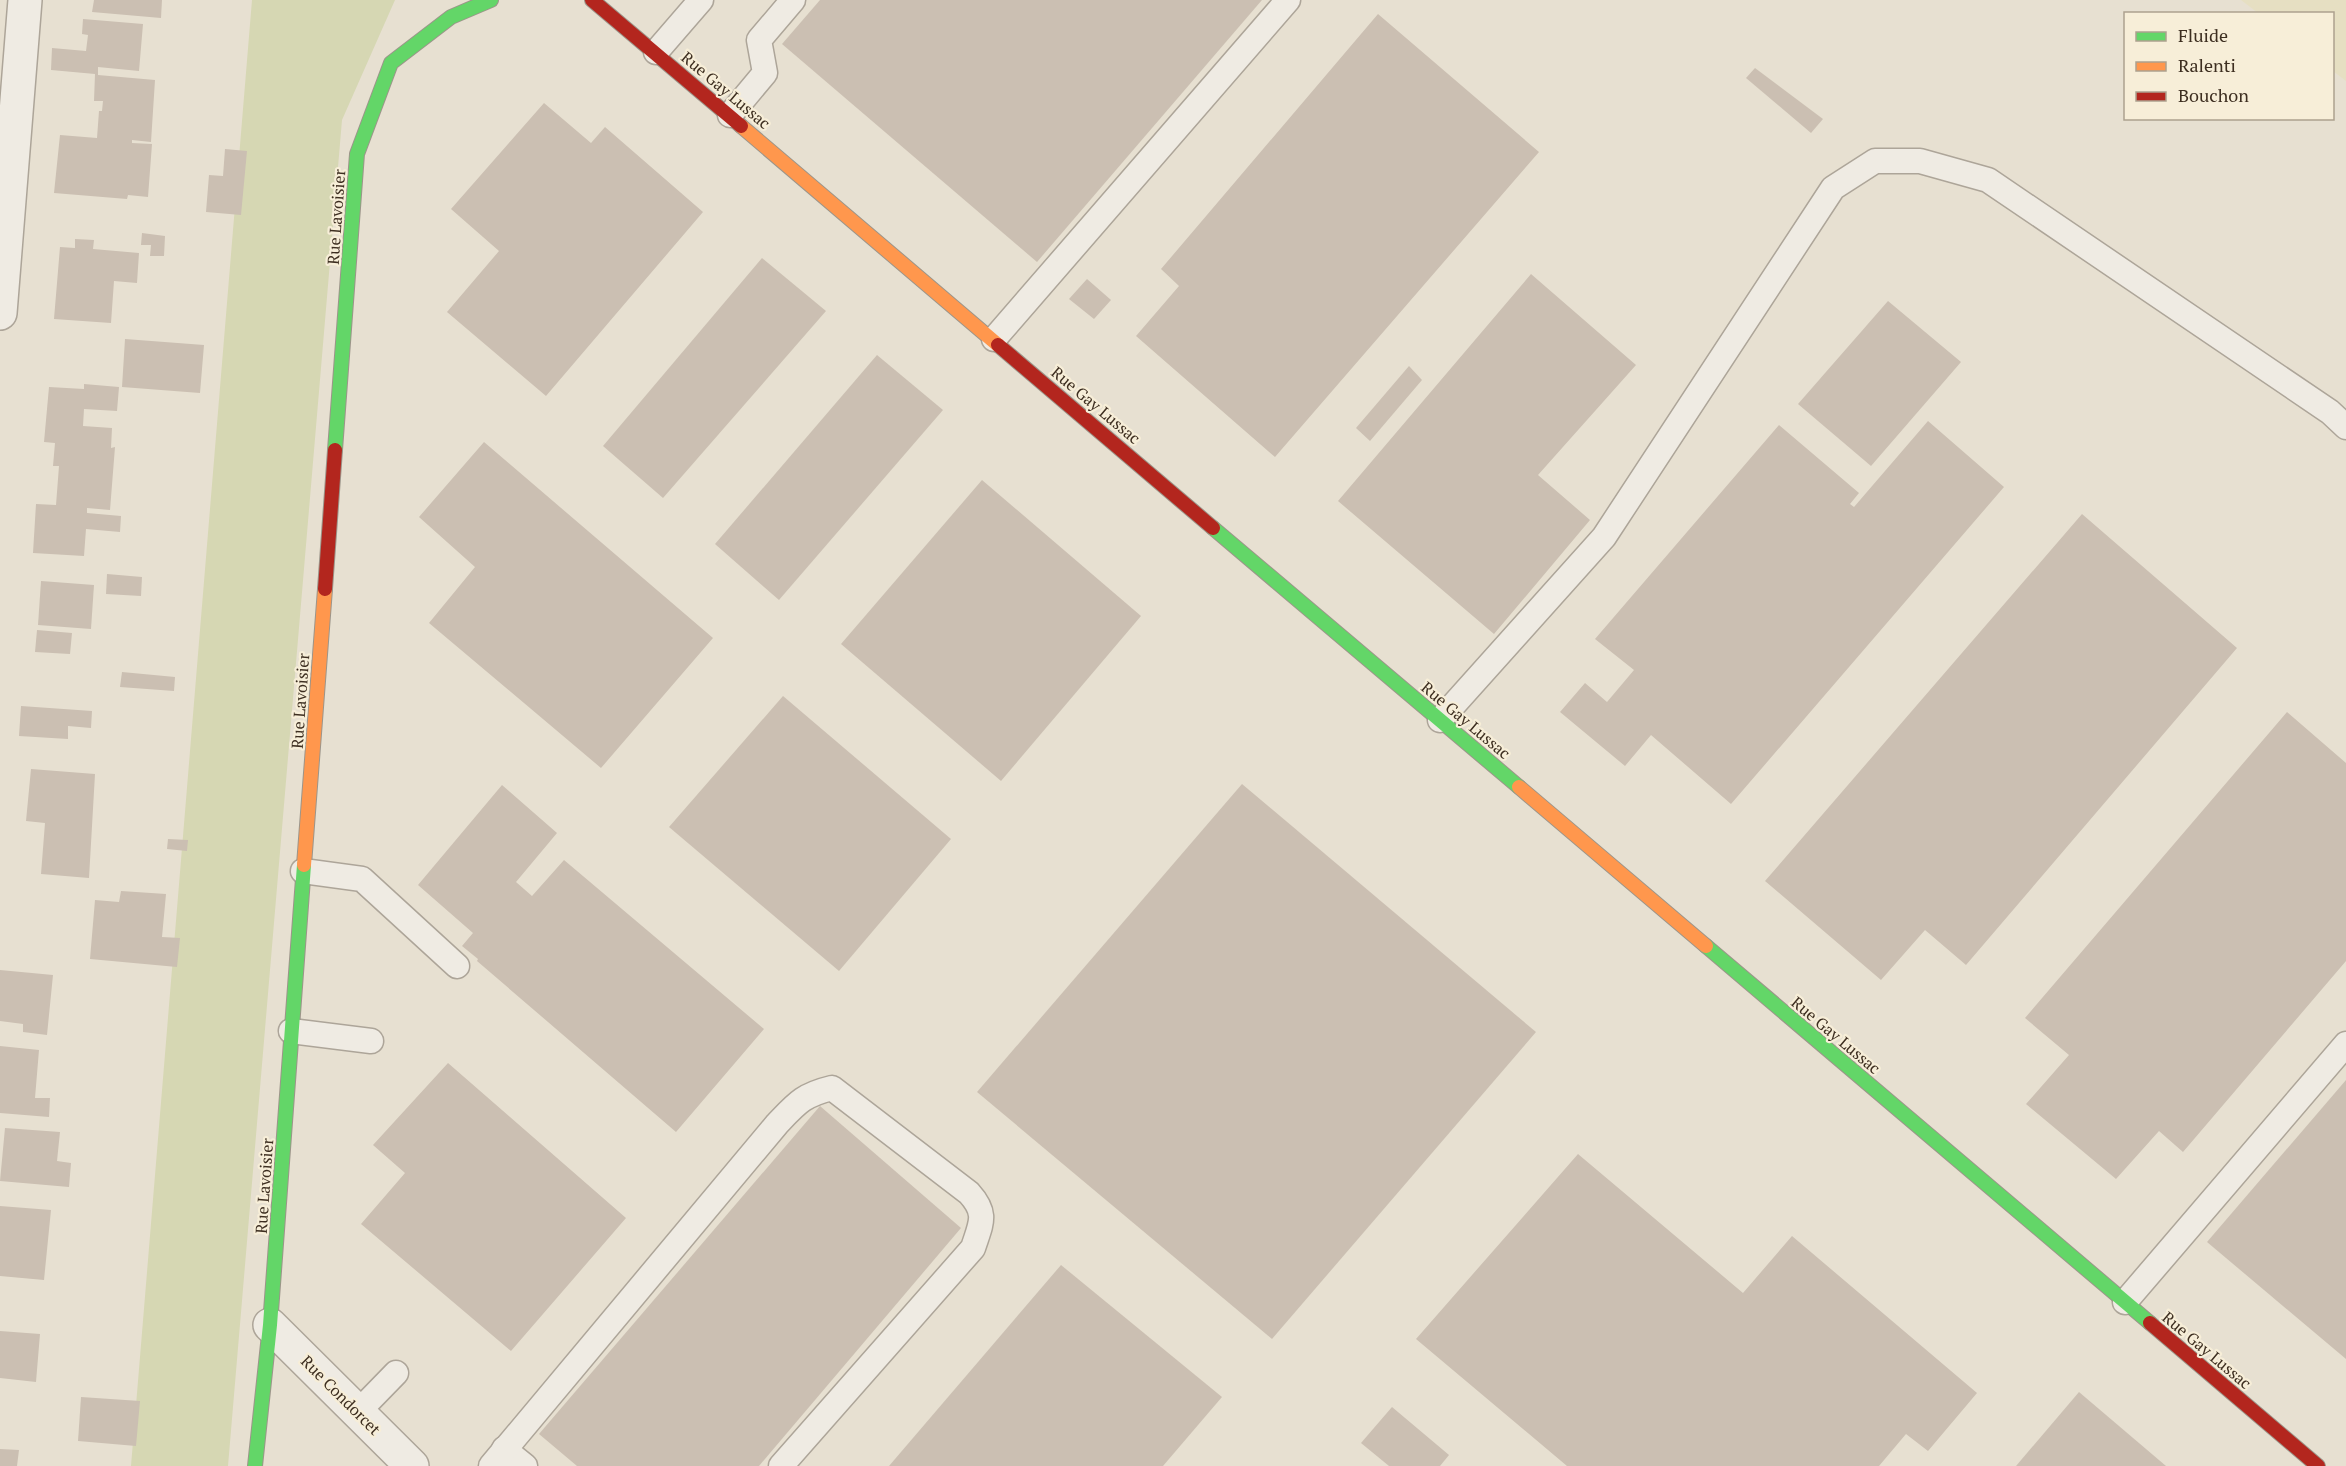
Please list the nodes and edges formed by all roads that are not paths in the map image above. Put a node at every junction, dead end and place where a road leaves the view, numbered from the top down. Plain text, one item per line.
1 (25, 0) edge
2 (491, 0) edge
3 (592, 0) edge
4 (701, 0) edge
5 (793, 0) edge
6 (1288, 0) edge
7 (656, 52) junction
8 (730, 115) junction
9 (0, 313) edge
10 (994, 339) junction
11 (2346, 427) edge
12 (1440, 720) junction
13 (303, 871) junction
14 (457, 966) dead end
15 (291, 1032) junction
16 (370, 1041) dead end
17 (2346, 1044) edge
18 (2125, 1302) junction
19 (270, 1325) junction
20 (396, 1373) dead end
21 (358, 1412) junction
22 (497, 1458) edge
23 (255, 1466) edge
24 (412, 1466) edge
25 (525, 1466) edge
26 (782, 1466) edge
27 (2318, 1466) edge

1 - 9 street
2 - 13 street, Rue Lavoisier
3 - 7 street, Rue Gay Lussac
4 - 7 lane
5 - 8 lane
6 - 10 lane
7 - 8 street, Rue Gay Lussac
8 - 10 street, Rue Gay Lussac
10 - 12 street, Rue Gay Lussac
11 - 12 lane
12 - 18 street, Rue Gay Lussac
13 - 14 lane
13 - 15 street, Rue Lavoisier
15 - 16 lane
15 - 19 street, Rue Lavoisier
17 - 18 lane
18 - 27 street, Rue Gay Lussac
19 - 21 street, Rue Condorcet
19 - 23 street, Rue Lavoisier
20 - 21 lane
21 - 24 street, Rue Condorcet
22 - 25 lane
22 - 26 lane

